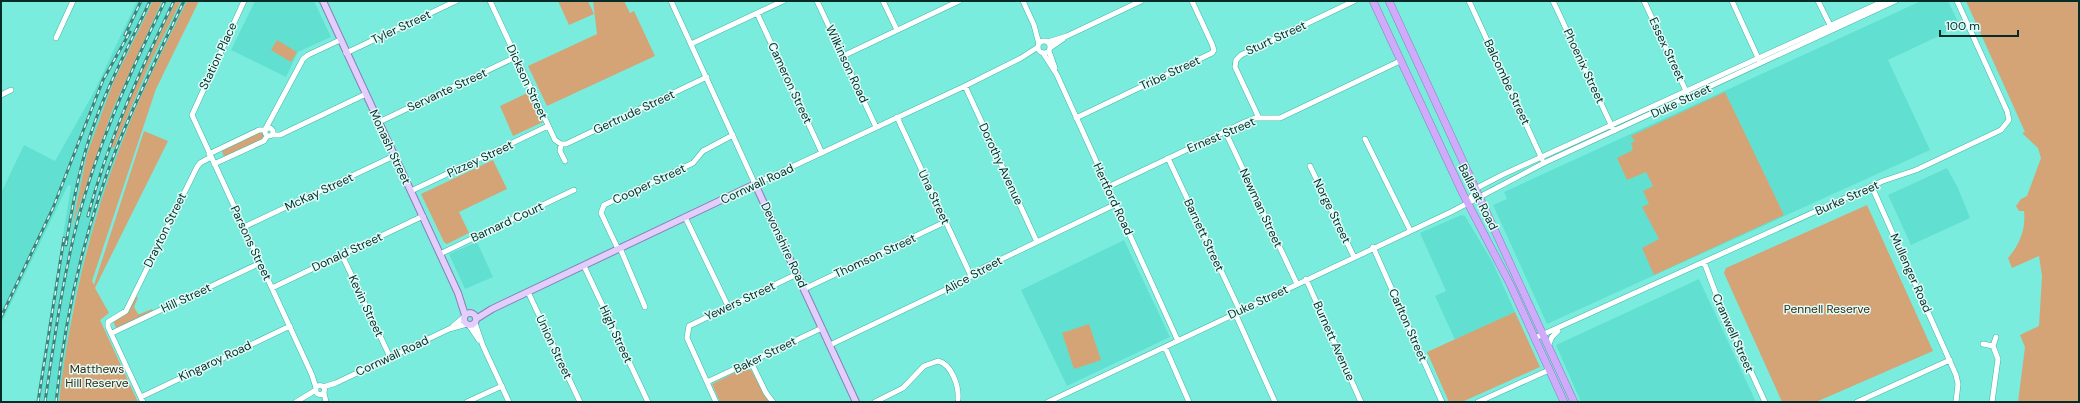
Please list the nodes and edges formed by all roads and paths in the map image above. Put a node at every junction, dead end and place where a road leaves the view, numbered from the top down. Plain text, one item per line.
1 (73, 1) edge
2 (244, 1) edge
3 (323, 1) edge
4 (456, 1) edge
5 (490, 1) edge
6 (672, 1) edge
7 (783, 1) edge
8 (817, 1) edge
9 (883, 1) edge
10 (959, 1) edge
11 (1023, 1) edge
12 (1141, 1) edge
13 (1192, 1) edge
14 (1354, 1) edge
15 (1373, 1) edge
16 (1390, 1) edge
17 (1468, 1) edge
18 (1553, 1) edge
19 (1644, 1) edge
20 (1732, 1) edge
21 (1818, 1) edge
22 (1884, 1) edge
23 (1895, 1) edge
24 (1957, 1) edge
25 (757, 13) junction
26 (1034, 25) junction
27 (1831, 27) junction
28 (897, 30) junction
29 (1067, 36) junction
30 (56, 38) dead end
31 (340, 40) junction
32 (1047, 42) junction
33 (691, 44) junction
34 (1040, 49) junction
35 (1050, 49) junction
36 (346, 53) junction
37 (843, 56) junction
38 (516, 57) junction
39 (1759, 60) junction
40 (1400, 61) junction
41 (1057, 75) junction
42 (707, 77) junction
43 (965, 86) junction
44 (11, 90) dead end
45 (1686, 91) junction
46 (366, 94) junction
47 (1, 95) edge
48 (1689, 97) junction
49 (192, 111) joint
50 (897, 117) junction
51 (1076, 118) junction
52 (1259, 118) junction
53 (379, 122) junction
54 (1611, 124) junction
55 (548, 126) junction
56 (876, 127) junction
57 (1225, 131) junction
58 (1614, 131) junction
59 (269, 132) junction
60 (733, 135) junction
61 (1365, 139) dead end
62 (561, 144) junction
63 (822, 153) junction
64 (210, 155) junction
65 (394, 156) junction
66 (1542, 157) junction
67 (1168, 158) junction
68 (564, 161) dead end
69 (1544, 163) junction
70 (214, 164) junction
71 (1310, 166) dead end
72 (755, 184) junction
73 (1872, 186) junction
74 (1108, 187) junction
75 (1477, 188) junction
76 (574, 190) dead end
77 (411, 191) junction
78 (1481, 197) junction
79 (1467, 202) junction
80 (1116, 204) junction
81 (423, 216) junction
82 (685, 217) junction
83 (945, 222) junction
84 (244, 227) junction
85 (1410, 230) junction
86 (1037, 242) junction
87 (1373, 247) junction
88 (619, 249) junction
89 (440, 254) junction
90 (342, 255) junction
91 (1354, 257) junction
92 (1704, 262) junction
93 (260, 263) junction
94 (584, 266) junction
95 (797, 274) junction
96 (971, 276) junction
97 (1306, 279) junction
98 (1297, 284) junction
99 (272, 288) junction
100 (804, 289) junction
101 (528, 292) junction
102 (728, 306) junction
103 (645, 307) dead end
104 (1238, 312) junction
105 (470, 319) junction
106 (290, 326) junction
107 (1563, 327) junction
108 (822, 328) junction
109 (112, 333) junction
110 (1544, 334) junction
111 (1996, 337) dead end
112 (1535, 338) junction
113 (1179, 340) junction
114 (1549, 344) junction
115 (1983, 344) dead end
116 (830, 345) junction
117 (1993, 346) junction
118 (1165, 347) junction
119 (390, 357) junction
120 (1950, 360) junction
121 (751, 362) junction
122 (1549, 370) junction
123 (707, 382) junction
124 (502, 386) junction
125 (320, 391) junction
126 (142, 399) edge
127 (958, 399) dead end
128 (296, 402) edge
129 (326, 402) edge
130 (467, 402) edge
131 (509, 402) edge
132 (580, 402) edge
133 (648, 402) edge
134 (716, 402) edge
135 (773, 402) edge
136 (856, 402) edge
137 (875, 402) edge
138 (1048, 402) edge
139 (1189, 402) edge
140 (1275, 402) edge
141 (1361, 402) edge
142 (1442, 402) edge
143 (1478, 402) edge
144 (1564, 402) edge
145 (1574, 402) edge
146 (1765, 402) edge
147 (1856, 402) edge
148 (1956, 402) edge
149 (1992, 402) edge

1 - 30 street
2 - 49 street, Station Place
3 - 31 main road, Monash Street
4 - 36 street, Tyler Street
5 - 38 street, Dickson Street
6 - 33 street, Devonshire Road
7 - 25 street
8 - 37 street, Wilkinson Road
9 - 28 street
10 - 28 street
11 - 26 street, Hertford Road
12 - 29 street
13 - 51 street, Tribe Street
14 - 52 street, Sturt Street
15 - 40 highway, Ballarat Road
16 - 75 highway, Ballarat Road
17 - 66 street, Balcombe Street
18 - 54 street, Phoenix Street
19 - 45 street, Essex Street
20 - 39 street
21 - 27 street
22 - 27 street, Duke Street
23 - 27 street, Duke Street
24 - 73 street, Burke Street
25 - 33 street
25 - 63 street, Cameron Street
26 - 32 street, Hertford Road
26 - 34 street, Hertford Road
27 - 39 street, Duke Street
28 - 37 street
29 - 32 street
29 - 35 street
31 - 36 main road, Monash Street
31 - 59 street
32 - 34 street
32 - 35 street, Hertford Road
33 - 42 street, Devonshire Road
34 - 35 street
34 - 41 street, Hertford Road
34 - 43 street, Cornwall Road
35 - 41 street, Hertford Road
36 - 46 main road, Monash Street
37 - 56 street, Wilkinson Road
38 - 53 street, Servante Street
38 - 55 street, Dickson Street
39 - 45 street, Duke Street
39 - 48 street, Duke Street
40 - 52 street, Ernest Street
40 - 79 highway, Ballarat Road
41 - 51 street, Hertford Road
42 - 60 street, Devonshire Road
42 - 62 street, Gertrude Street
43 - 50 street, Cornwall Road
43 - 86 street, Dorothy Avenue
44 - 47 street
45 - 48 street, Essex Street
45 - 54 street, Duke Street
46 - 53 main road, Monash Street
46 - 59 street, Drayton Street
48 - 58 street, Duke Street
49 - 64 street, Parsons Street
50 - 56 street, Cornwall Road
50 - 83 street, Una Street
51 - 74 street, Hertford Road
52 - 57 street, Ernest Street
53 - 65 main road, Monash Street
54 - 58 street, Phoenix Street
54 - 66 street, Duke Street
55 - 62 street, Dickson Street
55 - 77 street, Pizzey Street
56 - 63 street, Cornwall Road
57 - 67 street, Ernest Street
57 - 98 street, Newman Street
58 - 69 street, Duke Street
59 - 64 street, Drayton Street
59 - 70 street
60 - 72 street, Devonshire Road
60 - 88 street, Cooper Street
61 - 85 street
62 - 68 street, Dickson Street
63 - 72 street, Cornwall Road
64 - 70 street, Parsons Street
64 - 109 street, Drayton Street
65 - 77 main road, Monash Street
65 - 84 street, McKay Street
66 - 69 street, Balcombe Street
66 - 75 street, Duke Street
67 - 74 street, Ernest Street
67 - 104 street, Barnett Street
69 - 78 street, Duke Street
70 - 84 street, Parsons Street
71 - 91 street, Norge Street
72 - 82 main road, Cornwall Road
72 - 95 main road, Devonshire Road
73 - 92 street, Burke Street
73 - 120 street, Mullenger Road
74 - 80 street, Hertford Road
75 - 78 highway, Ballarat Road
75 - 79 street, Duke Street
76 - 89 street, Barnard Court
77 - 81 main road, Monash Street
78 - 79 street, Duke Street
78 - 110 highway, Ballarat Road
79 - 85 street, Duke Street
79 - 112 highway, Ballarat Road
80 - 86 street, Alice Street
80 - 113 street, Hertford Road
81 - 89 main road, Monash Street
81 - 90 street, Donald Street
82 - 88 main road, Cornwall Road
82 - 102 street
83 - 96 street, Una Street
83 - 100 street, Thomson Street
84 - 93 street, Parsons Street
85 - 87 street, Duke Street
86 - 96 street, Alice Street
87 - 91 street, Duke Street
87 - 142 street, Carlton Street
88 - 94 main road, Cornwall Road
88 - 103 street, Cooper Street
89 - 105 main road, Monash Street
90 - 99 street, Donald Street
90 - 119 street, Kevin Street
91 - 97 street, Duke Street
92 - 107 street, Burke Street
92 - 146 street, Cranwell Street
93 - 99 street, Parsons Street
93 - 109 street, Hill Street
94 - 101 main road, Cornwall Road
94 - 133 street, High Street
95 - 100 main road, Devonshire Road
95 - 102 street, Yewers Street
96 - 116 street, Alice Street
97 - 98 street, Duke Street
97 - 141 street, Burnett Avenue
98 - 104 street, Duke Street
99 - 106 street, Parsons Street
100 - 108 main road, Devonshire Road
101 - 105 main road, Cornwall Road
101 - 132 street, Union Street
102 - 123 street, Yewers Street
104 - 113 street, Duke Street
104 - 140 street, Barnett Street
105 - 119 street, Cornwall Road
105 - 124 street, Monash Street
106 - 125 street, Parsons Street
106 - 126 street, Kingaroy Road
107 - 110 street, Burke Street
107 - 114 street, Burke Street
108 - 116 main road, Devonshire Road
108 - 121 street, Baker Street
109 - 126 street
110 - 112 street, Burke Street
110 - 114 highway, Ballarat Road
111 - 117 street
112 - 122 highway, Ballarat Road
113 - 118 street, Duke Street
114 - 145 highway, Ballarat Road
115 - 117 street
116 - 136 main road, Devonshire Road
117 - 149 street
118 - 138 street, Duke Street
118 - 139 street
119 - 125 street, Cornwall Road
120 - 147 street
120 - 148 street, Mullenger Road
121 - 123 street, Baker Street
121 - 135 street
122 - 143 street
122 - 144 highway, Ballarat Road
123 - 134 street
124 - 130 street
124 - 131 street, Monash Street
125 - 128 street, Cornwall Road
125 - 129 street, Parsons Street
127 - 137 street

